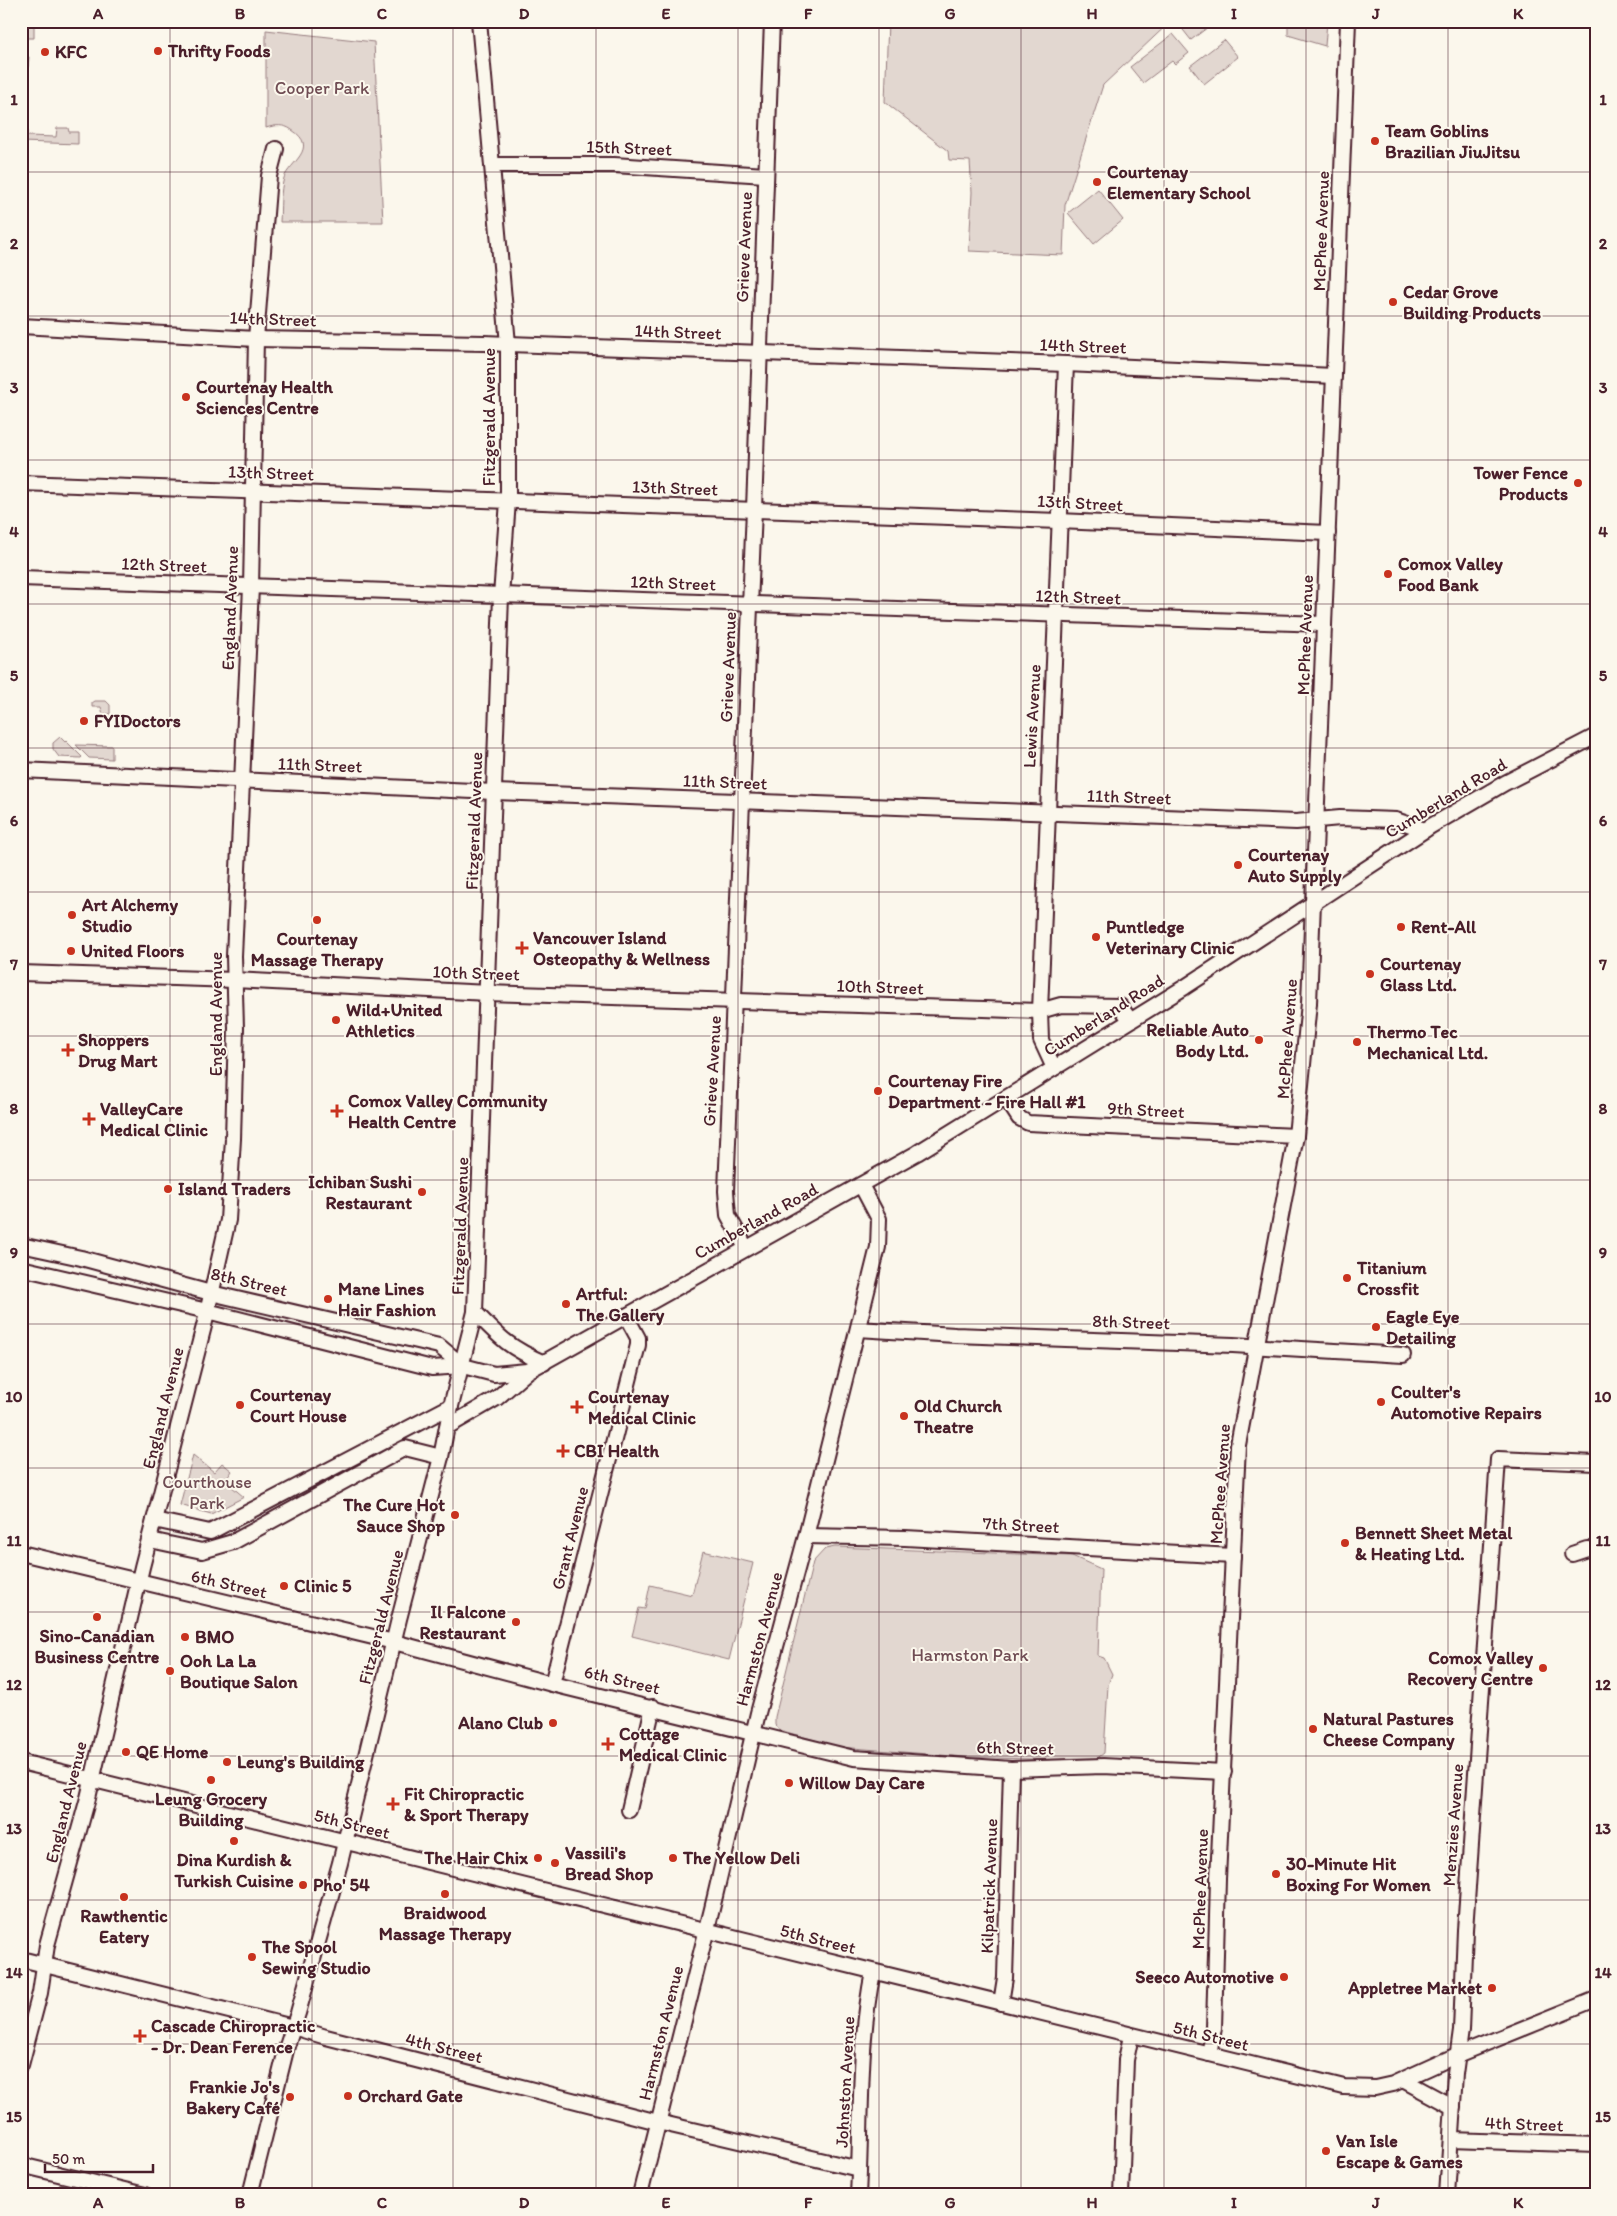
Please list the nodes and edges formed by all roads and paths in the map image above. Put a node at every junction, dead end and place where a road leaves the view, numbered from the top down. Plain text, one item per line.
1 (479, 21) edge
2 (772, 21) edge
3 (1348, 21) edge
4 (276, 149) dead end
5 (492, 165) junction
6 (765, 175) junction
7 (21, 326) edge
8 (256, 339) junction
9 (508, 344) junction
10 (760, 354) junction
11 (1066, 364) junction
12 (1334, 376) junction
13 (21, 483) edge
14 (253, 491) junction
15 (508, 501) junction
16 (754, 509) junction
17 (1059, 520) junction
18 (1328, 533) junction
19 (21, 578) edge
20 (251, 587) junction
21 (501, 596) junction
22 (749, 604) junction
23 (1055, 615) junction
24 (1324, 624) junction
25 (1596, 736) edge
26 (21, 770) edge
27 (241, 780) junction
28 (494, 792) junction
29 (742, 801) junction
30 (1047, 813) junction
31 (1316, 819) junction
32 (1424, 830) junction
33 (1313, 905) junction
34 (21, 973) edge
35 (235, 980) junction
36 (488, 993) junction
37 (735, 1001) junction
38 (1040, 1010) junction
39 (1130, 1020) junction
40 (1054, 1068) junction
41 (1006, 1098) junction
42 (1296, 1136) junction
43 (861, 1185) junction
44 (21, 1246) edge
45 (746, 1248) junction
46 (21, 1268) edge
47 (211, 1293) junction
48 (207, 1311) junction
49 (475, 1312) junction
50 (626, 1316) junction
51 (858, 1328) junction
52 (1256, 1347) junction
53 (1403, 1355) dead end
54 (544, 1363) junction
55 (463, 1366) junction
56 (528, 1370) junction
57 (451, 1406) junction
58 (447, 1427) junction
59 (441, 1457) junction
60 (1596, 1463) edge
61 (154, 1520) junction
62 (806, 1536) junction
63 (150, 1540) junction
64 (1596, 1550) edge
65 (21, 1553) edge
66 (1572, 1554) dead end
67 (1233, 1556) junction
68 (139, 1582) junction
69 (394, 1642) junction
70 (552, 1684) junction
71 (653, 1707) junction
72 (753, 1733) junction
73 (21, 1762) edge
74 (1011, 1769) junction
75 (1224, 1772) junction
76 (92, 1780) junction
77 (629, 1810) dead end
78 (344, 1842) junction
79 (706, 1931) junction
80 (21, 1959) edge
81 (45, 1964) junction
82 (873, 1972) junction
83 (1596, 1999) edge
84 (1001, 2003) junction
85 (293, 2026) junction
86 (1130, 2036) junction
87 (1209, 2054) junction
88 (1457, 2055) junction
89 (21, 2065) edge
90 (1403, 2080) junction
91 (1453, 2107) junction
92 (658, 2122) junction
93 (1451, 2140) junction
94 (1596, 2145) edge
95 (21, 2165) edge
96 (859, 2169) junction
97 (145, 2195) edge
98 (250, 2195) edge
99 (640, 2195) edge
100 (858, 2195) edge
101 (1121, 2195) edge
102 (1447, 2195) edge

1 - 5 street, Fitzgerald Avenue
2 - 6 street, Grieve Avenue
3 - 12 street, McPhee Avenue
4 - 8 street, England Avenue
5 - 6 street, 15th Street
5 - 9 street, Fitzgerald Avenue
6 - 10 street, Grieve Avenue
7 - 8 street, 14th Street
8 - 9 street, 14th Street
8 - 14 street, England Avenue
9 - 10 street, 14th Street
9 - 15 street, Fitzgerald Avenue
10 - 11 street, 14th Street
10 - 16 street, Grieve Avenue
11 - 12 street, 14th Street
11 - 17 street, Lewis Avenue
12 - 18 street, McPhee Avenue
13 - 14 street, 13th Street
14 - 15 street, 13th Street
14 - 20 street, England Avenue
15 - 16 street, 13th Street
15 - 21 street, Fitzgerald Avenue
16 - 17 street, 13th Street
16 - 22 street, Grieve Avenue
17 - 18 street, 13th Street
17 - 23 street, Lewis Avenue
18 - 24 street, McPhee Avenue
19 - 20 street, 12th Street
20 - 21 street, 12th Street
20 - 27 street, England Avenue
21 - 22 street, 12th Street
21 - 28 street, Fitzgerald Avenue
22 - 23 street, 12th Street
22 - 29 street, Grieve Avenue
23 - 24 street, 12th Street
23 - 30 street, Lewis Avenue
24 - 31 street, McPhee Avenue
25 - 32 street, Cumberland Road
26 - 27 street, 11th Street
27 - 28 street, 11th Street
27 - 35 street, England Avenue
28 - 29 street, 11th Street
28 - 36 street, Fitzgerald Avenue
29 - 30 street, 11th Street
29 - 37 street, Grieve Avenue
30 - 31 street, 11th Street
30 - 38 street, Lewis Avenue
31 - 32 street, 11th Street
31 - 33 street, McPhee Avenue
32 - 33 street, Cumberland Road
33 - 39 street, Cumberland Road
33 - 42 street, McPhee Avenue
34 - 35 street, 10th Street
35 - 36 street, 10th Street
35 - 47 street, England Avenue
36 - 37 street, 10th Street
36 - 49 street, Fitzgerald Avenue
37 - 38 street, 10th Street
37 - 45 street, Grieve Avenue
38 - 39 street, 10th Street
38 - 40 street, Lewis Avenue
39 - 40 street, Cumberland Road
40 - 41 street, Cumberland Road
41 - 42 street, 9th Street
41 - 43 street, Cumberland Road
42 - 52 street, McPhee Avenue
43 - 45 street, Cumberland Road
43 - 51 street, Harmston Avenue
44 - 47 street, 8th Street
45 - 50 street, Cumberland Road
46 - 48 street, 8th Street
47 - 48 street, England Avenue
47 - 55 street, 8th Street
48 - 55 street, 8th Street
48 - 61 street, England Avenue
49 - 54 street
49 - 55 street, Fitzgerald Avenue
50 - 54 street, Cumberland Road
50 - 70 street, Grant Avenue
51 - 52 street, 8th Street
51 - 62 street, Harmston Avenue
52 - 53 street, 8th Street
52 - 67 street, McPhee Avenue
54 - 56 street, Cumberland Road
55 - 56 street, 8th Street
55 - 57 street, Fitzgerald Avenue
56 - 58 street, Cumberland Road
57 - 58 street, Fitzgerald Avenue
57 - 61 street
58 - 59 street, Fitzgerald Avenue
59 - 63 street
59 - 69 street, Fitzgerald Avenue
60 - 88 street, Menzies Avenue
61 - 63 street, England Avenue
62 - 67 street, 7th Street
62 - 72 street, Harmston Avenue
63 - 68 street, England Avenue
64 - 66 street
65 - 68 street, 6th Street
67 - 75 street, McPhee Avenue
68 - 69 street, 6th Street
68 - 76 street, England Avenue
69 - 70 street, 6th Street
69 - 78 street, Fitzgerald Avenue
70 - 71 street, 6th Street
71 - 72 street, 6th Street
71 - 77 street
72 - 74 street, 6th Street
72 - 79 street, Harmston Avenue
73 - 76 street, 5th Street
74 - 75 street, 6th Street
74 - 84 street, Kilpatrick Avenue
75 - 87 street, McPhee Avenue
76 - 78 street, 5th Street
76 - 81 street, England Avenue
78 - 79 street, 5th Street
78 - 85 street, Fitzgerald Avenue
79 - 82 street, 5th Street
79 - 92 street, Harmston Avenue
80 - 81 street, 4th Street
81 - 85 street, 4th Street
81 - 89 street, England Avenue
82 - 84 street, 5th Street
82 - 96 street, Johnston Avenue
83 - 88 street, 5th Street
84 - 86 street, 5th Street
85 - 92 street, 4th Street
85 - 98 street, Fitzgerald Avenue
86 - 87 street, 5th Street
86 - 101 street
87 - 90 street, 5th Street
88 - 90 street, 5th Street
88 - 91 street, Menzies Avenue
90 - 91 street
91 - 93 street, Menzies Avenue
92 - 96 street, 4th Street
92 - 99 street, Harmston Avenue
93 - 94 street, 4th Street
93 - 102 street, Menzies Avenue
95 - 97 street
96 - 100 street, Johnston Avenue

